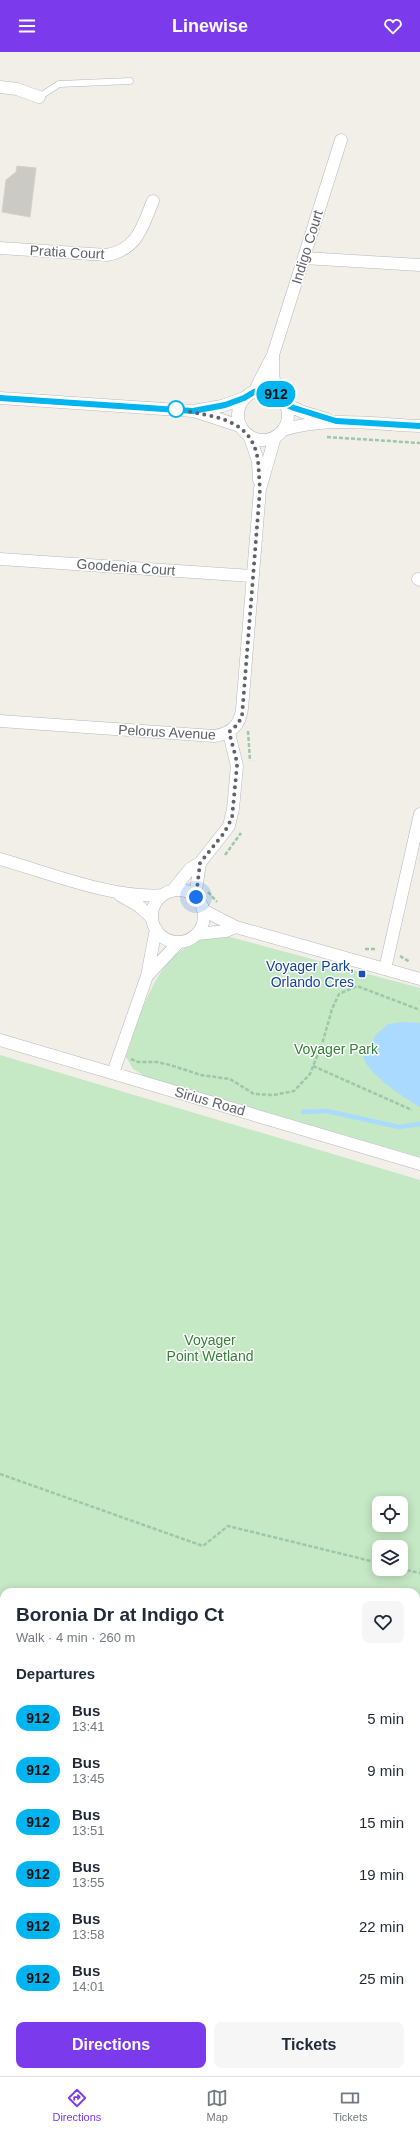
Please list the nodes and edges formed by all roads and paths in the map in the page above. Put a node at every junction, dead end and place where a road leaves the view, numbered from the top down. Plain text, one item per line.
1 (130, 82) dead end
2 (0, 88) edge
3 (39, 97) joint
4 (341, 140) dead end
5 (153, 201) dead end
6 (0, 248) edge
7 (304, 258) junction
8 (420, 265) edge
9 (273, 355) junction
10 (277, 394) junction
11 (249, 395) junction
12 (0, 398) edge
13 (285, 404) junction
14 (193, 411) junction
15 (336, 421) junction
16 (240, 426) junction
17 (420, 426) edge
18 (279, 434) junction
19 (321, 436) dead end
20 (250, 437) junction
21 (420, 443) edge
22 (260, 489) junction
23 (0, 559) edge
24 (252, 576) junction
25 (0, 721) edge
26 (249, 727) dead end
27 (229, 732) junction
28 (250, 767) dead end
29 (420, 814) edge
30 (243, 829) dead end
31 (0, 859) edge
32 (221, 859) dead end
33 (200, 863) junction
34 (206, 888) dead end
35 (114, 892) junction
36 (167, 893) junction
37 (196, 897) junction
38 (221, 906) dead end
39 (203, 910) junction
40 (154, 923) junction
41 (236, 927) junction
42 (197, 934) junction
43 (179, 942) junction
44 (359, 949) dead end
45 (376, 949) dead end
46 (385, 969) junction
47 (147, 976) junction
48 (420, 980) edge
49 (420, 1010) edge
50 (0, 1040) edge
51 (121, 1055) junction
52 (314, 1066) junction
53 (113, 1073) junction
54 (412, 1110) dead end
55 (420, 1164) edge
56 (0, 1474) edge
57 (372, 1561) edge
58 (408, 1570) edge
59 (420, 1573) edge

1 - 3 lane
2 - 3 street
4 - 7 street, Indigo Court
5 - 6 street, Pratia Court
7 - 8 street
7 - 9 street, Indigo Court
9 - 10 street, Indigo Court
9 - 11 street, Indigo Court
10 - 11 street
10 - 13 street
11 - 14 street
11 - 16 street
12 - 14 street
13 - 15 street
13 - 18 street
14 - 16 street
15 - 17 street
15 - 18 street
16 - 20 street
18 - 20 street
18 - 22 street, Pelorus Avenue
19 - 21 path
20 - 22 street, Pelorus Avenue
22 - 24 street, Pelorus Avenue
23 - 24 street, Goodenia Court
24 - 27 street, Pelorus Avenue
25 - 27 street, Pelorus Avenue
26 - 28 path
27 - 33 street
29 - 46 street
30 - 32 path
31 - 35 street
33 - 36 street
33 - 37 street
34 - 38 path
35 - 36 street
35 - 40 street
36 - 37 street
36 - 40 street
37 - 39 street
39 - 41 street
39 - 42 street
40 - 43 street
40 - 47 street
41 - 42 street
41 - 46 street
42 - 43 street
43 - 47 street
44 - 45 path
46 - 48 street
47 - 51 street
49 - 52 path
50 - 53 street, Sirius Road
51 - 52 path
51 - 53 street
52 - 54 path
53 - 55 street, Sirius Road
56 - 57 path
58 - 59 path

